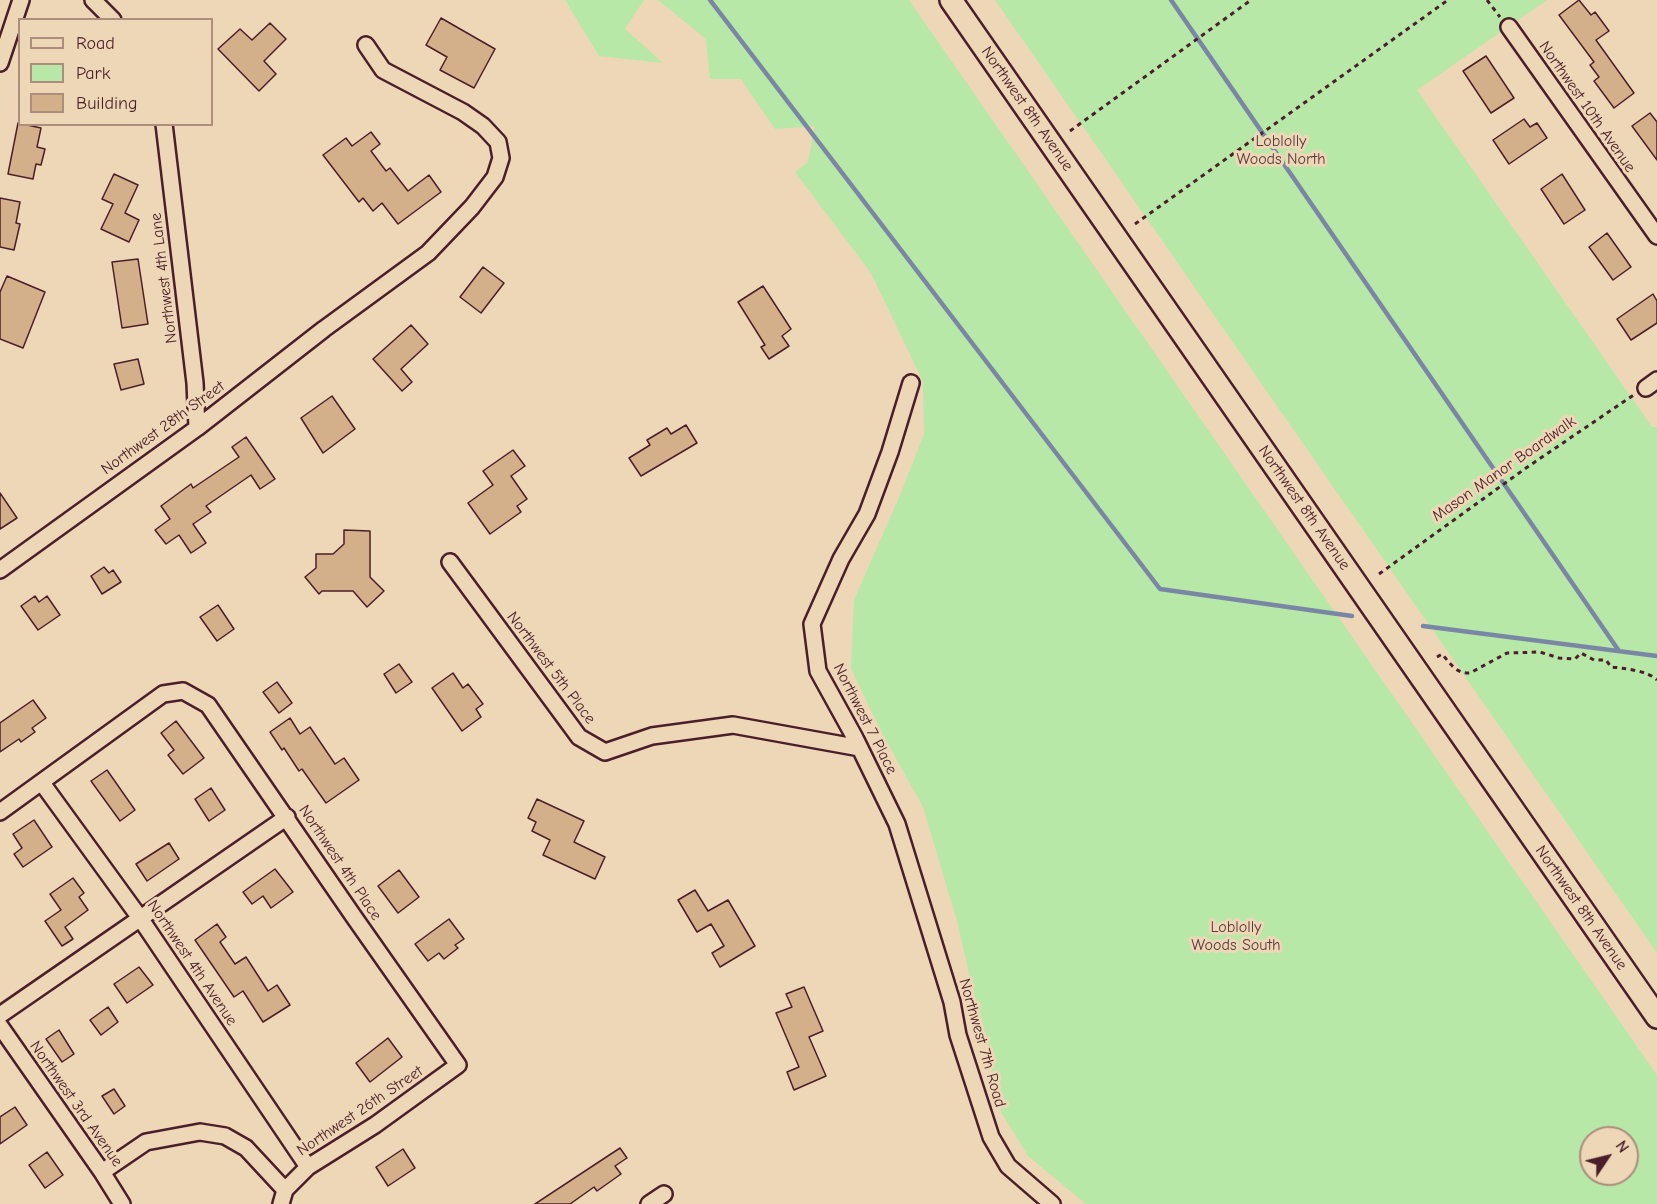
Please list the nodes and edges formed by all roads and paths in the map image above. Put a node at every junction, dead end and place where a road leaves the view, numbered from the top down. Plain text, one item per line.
1 (21, 0) edge
2 (93, 0) edge
3 (951, 0) edge
4 (1251, 0) edge
5 (1448, 0) edge
6 (1487, 0) edge
7 (111, 18) edge
8 (1509, 27) joint
9 (366, 45) dead end
10 (0, 63) edge
11 (164, 126) edge
12 (1070, 131) dead end
13 (1135, 224) dead end
14 (1657, 236) edge
15 (911, 383) dead end
16 (1651, 384) edge
17 (197, 428) junction
18 (450, 562) dead end
19 (0, 570) edge
20 (1379, 574) dead end
21 (1437, 657) dead end
22 (1657, 680) edge
23 (860, 748) junction
24 (42, 783) junction
25 (0, 812) edge
26 (286, 817) junction
27 (140, 918) junction
28 (934, 939) joint
29 (0, 1015) edge
30 (1657, 1017) edge
31 (0, 1026) edge
32 (458, 1065) joint
33 (308, 1167) junction
34 (102, 1172) junction
35 (664, 1194) dead end
36 (283, 1197) edge
37 (122, 1204) edge
38 (649, 1204) edge
39 (1052, 1204) edge

1 - 10 street
2 - 7 street
3 - 30 street, Northwest 8th Avenue
4 - 12 path
5 - 13 path
6 - 8 path
8 - 14 street, Northwest 10th Avenue
9 - 17 street, Northwest 28th Street
11 - 17 street, Northwest 4th Lane
15 - 23 street, Northwest 7 Place
16 - 20 path, Mason Manor Boardwalk
17 - 19 street, Northwest 28th Street
18 - 23 street, Northwest 5th Place
21 - 22 path
23 - 28 street, Northwest 7 Place
24 - 25 street
24 - 26 street, Northwest 4th Place
24 - 27 street, Northwest 4th Avenue
26 - 27 street
26 - 32 street, Northwest 4th Place
27 - 29 street
27 - 33 street, Northwest 4th Avenue
28 - 39 street, Northwest 7th Road
31 - 34 street, Northwest 3rd Avenue
32 - 33 street, Northwest 26th Street
33 - 36 street, Northwest 26th Street
34 - 36 street, Northwest 26th Street
34 - 37 street, Northwest 3rd Avenue
35 - 38 street

